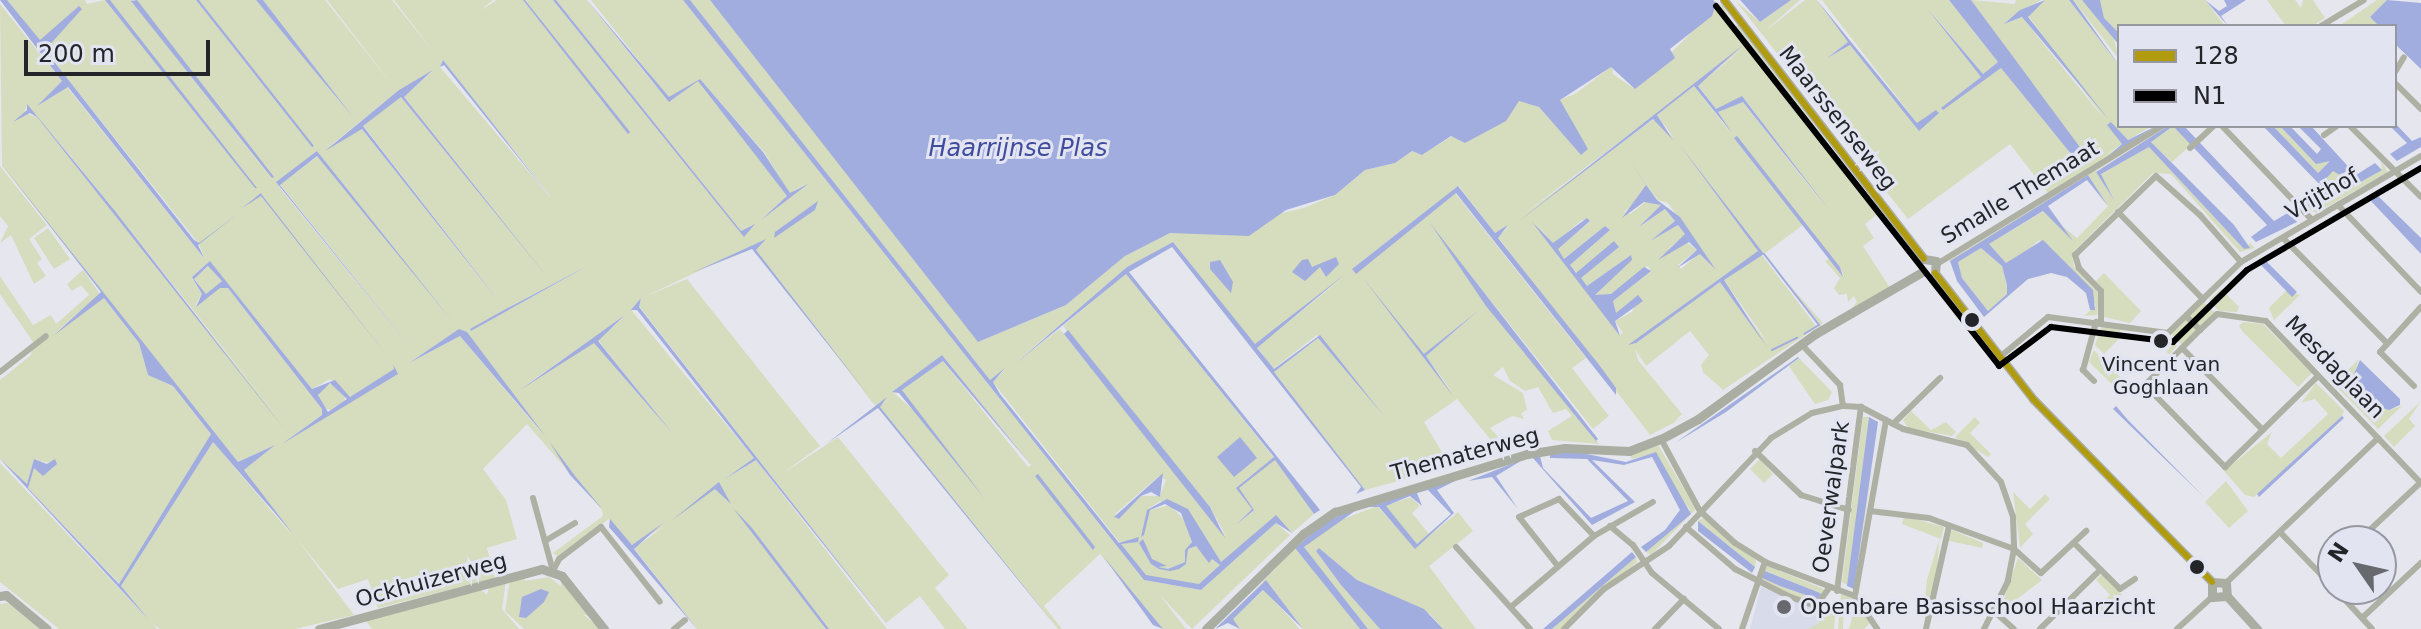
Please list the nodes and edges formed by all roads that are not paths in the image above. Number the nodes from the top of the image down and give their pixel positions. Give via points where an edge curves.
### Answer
1 (1724, 0) edge
2 (2364, 0) edge
3 (2324, 24) edge
4 (2404, 57) dead end
5 (2397, 69) edge
6 (2397, 85) edge
7 (2421, 109) edge
8 (2159, 128) edge
9 (2212, 128) edge
10 (2224, 128) edge
11 (2334, 128) edge
12 (2352, 128) edge
13 (2324, 135) dead end
14 (2190, 148) dead end
15 (2421, 156) edge
16 (2394, 172) junction
17 (2421, 197) edge
18 (2338, 205) junction
19 (2118, 212) junction
20 (2312, 220) junction
21 (2283, 238) junction
22 (1924, 259) junction
23 (2241, 262) junction
24 (1936, 268) junction
25 (1922, 272) junction
26 (2421, 292) edge
27 (2203, 299) junction
28 (2421, 307) edge
29 (2186, 316) junction
30 (2098, 322) junction
31 (2200, 330) junction
32 (46, 336) dead end
33 (2386, 342) junction
34 (1803, 346) junction
35 (2182, 348) junction
36 (2001, 356) junction
37 (0, 372) edge
38 (2318, 376) junction
39 (1940, 378) dead end
40 (2094, 381) dead end
41 (2414, 386) dead end
42 (1843, 406) junction
43 (1861, 407) junction
44 (1889, 422) junction
45 (2263, 430) junction
46 (2378, 438) junction
47 (1661, 439) junction
48 (1755, 451) junction
49 (2421, 483) edge
50 (533, 498) dead end
51 (1653, 502) dead end
52 (1849, 510) junction
53 (1700, 511) junction
54 (1870, 511) junction
55 (575, 523) dead end
56 (2375, 525) edge
57 (1610, 526) junction
58 (1949, 526) junction
59 (1686, 527) junction
60 (2086, 531) dead end
61 (2280, 532) junction
62 (1594, 536) junction
63 (545, 541) junction
64 (2074, 543) junction
65 (1456, 547) dead end
66 (2014, 549) junction
67 (1643, 560) junction
68 (1765, 562) junction
69 (2421, 563) edge
70 (1557, 565) junction
71 (2100, 570) junction
72 (553, 571) junction
73 (2317, 571) edge
74 (2135, 579) dead end
75 (1755, 581) junction
76 (2212, 582) junction
77 (2226, 583) junction
78 (1829, 588) junction
79 (1837, 591) junction
80 (2, 594) edge
81 (1855, 596) junction
82 (2227, 596) junction
83 (2212, 597) junction
84 (1684, 599) junction
85 (660, 602) dead end
86 (2350, 605) edge
87 (1512, 606) junction
88 (1995, 612) junction
89 (2362, 618) junction
90 (685, 620) dead end
91 (47, 629) edge
92 (319, 629) edge
93 (604, 629) edge
94 (674, 629) edge
95 (1206, 629) edge
96 (1530, 629) edge
97 (1564, 629) edge
98 (1655, 629) edge
99 (1719, 629) edge
100 (1742, 629) edge
101 (1877, 629) edge
102 (1926, 629) edge
103 (1984, 629) edge
104 (2014, 629) edge
105 (2040, 629) edge
106 (2177, 629) edge
107 (2257, 629) edge
108 (2372, 629) edge

1 - 22 street, Maarssenseweg
2 - 3 street
4 - 5 street
6 - 7 street
8 - 24 street, Smalle Themaat
9 - 14 street
10 - 20 street
11 - 13 street
12 - 16 street
15 - 16 street, Vrijthof
16 - 17 street
16 - 18 street, Vrijthof
18 - 20 street, Vrijthof
18 - 26 street
19 - 23 street via 2151,179 2162,176
19 - 27 street
19 - 30 street via 2074,257 2101,291
20 - 21 street, Vrijthof
21 - 23 street, Vrijthof
21 - 33 street
22 - 24 street
22 - 25 street
23 - 27 street
24 - 25 street
24 - 36 street
25 - 34 street, Thematerweg via 1837,320
27 - 29 street
28 - 33 street
29 - 30 street via 2168,333
29 - 31 street
30 - 36 street via 2059,317 2039,321
30 - 40 street via 2083,370
31 - 35 street
31 - 38 street, Mesdaglaan via 2217,314 2266,321
32 - 37 street
33 - 41 street via 2380,352
34 - 42 street via 1840,385
34 - 47 street, Thematerweg
35 - 45 street
35 - 45 street via 2145,385 2214,456 2225,467
36 - 76 street via 2033,399
38 - 45 street
38 - 46 street, Mesdaglaan
39 - 44 street
42 - 43 street
42 - 48 street via 1812,413
43 - 44 street
43 - 52 street, Oeverwalpark
44 - 54 street, Oeverwalpark
44 - 66 street via 1951,439 1986,461 2006,493
46 - 49 street, Mesdaglaan
46 - 61 street
47 - 53 street
47 - 95 street, Thematerweg via 1629,451 1565,448 1527,454 1355,503 1303,534
48 - 52 street via 1801,495
48 - 53 street
49 - 56 street
50 - 63 street
51 - 57 street
52 - 79 street, Oeverwalpark
53 - 59 street
53 - 68 street
54 - 58 street via 1929,518
54 - 81 street, Oeverwalpark
55 - 63 street
57 - 62 street
57 - 67 street
58 - 66 street
58 - 102 street
59 - 67 street
59 - 75 street via 1708,550
60 - 64 street
61 - 73 street
61 - 77 street
62 - 70 street
62 - 70 street via 1559,499 1519,517
63 - 72 street
64 - 66 street via 2045,572
64 - 71 street
65 - 87 street
66 - 88 street
67 - 84 street
67 - 97 street
68 - 75 street
68 - 78 street
69 - 89 street
70 - 87 street
71 - 74 street via 2120,589
71 - 105 street
72 - 85 street via 559,559 601,527
72 - 92 street, Ockhuizerweg via 528,572
72 - 93 street
75 - 78 street via 1816,606
75 - 100 street
76 - 77 street
76 - 83 street
77 - 82 street
78 - 79 street
79 - 81 street
80 - 91 street
81 - 101 street
82 - 83 street
82 - 107 street
83 - 106 street
84 - 98 street
84 - 99 street
86 - 89 street
87 - 96 street
88 - 103 street
88 - 104 street
89 - 108 street
90 - 94 street

